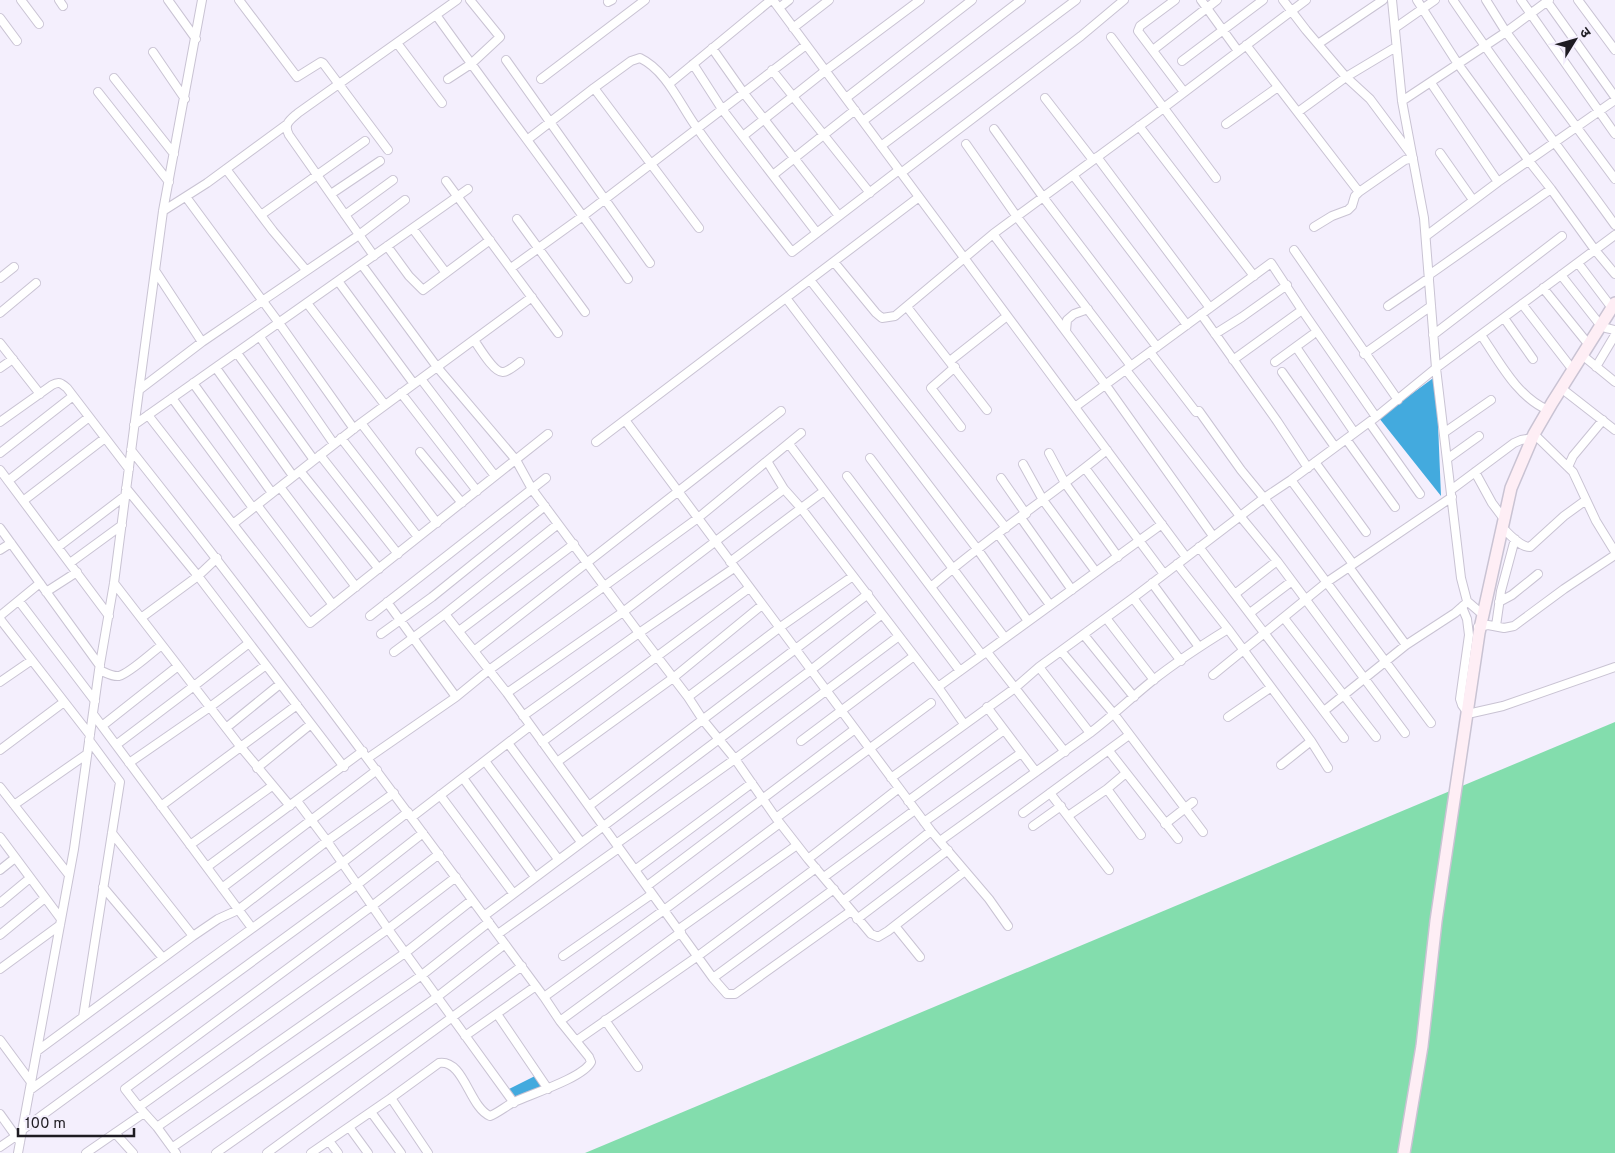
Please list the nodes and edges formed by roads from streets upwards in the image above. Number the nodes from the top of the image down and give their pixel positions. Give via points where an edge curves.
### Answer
1 (21, 0) edge
2 (168, 0) edge
3 (239, 0) edge
4 (457, 0) edge
5 (470, 0) edge
6 (645, 0) edge
7 (772, 0) edge
8 (789, 0) edge
9 (829, 0) edge
10 (920, 0) edge
11 (972, 0) edge
12 (1020, 0) edge
13 (1076, 0) edge
14 (1124, 0) edge
15 (1174, 0) edge
16 (1201, 0) edge
17 (1217, 0) edge
18 (1263, 0) edge
19 (1283, 0) edge
20 (1306, 0) edge
21 (1383, 0) edge
22 (1392, 0) edge
23 (1417, 0) edge
24 (1435, 0) edge
25 (1453, 0) edge
26 (1486, 0) edge
27 (1521, 0) edge
28 (1578, 0) edge
29 (202, 1) edge
30 (1548, 1) edge
31 (778, 8) junction
32 (1207, 8) junction
33 (1423, 8) junction
34 (1291, 10) junction
35 (1530, 13) junction
36 (436, 15) junction
37 (0, 18) edge
38 (39, 24) dead end
39 (793, 28) junction
40 (1395, 28) junction
41 (1223, 30) junction
42 (1506, 32) junction
43 (1111, 37) dead end
44 (196, 38) junction
45 (17, 41) dead end
46 (397, 43) junction
47 (1318, 44) junction
48 (806, 45) junction
49 (1246, 45) junction
50 (1396, 47) junction
51 (1484, 47) junction
52 (712, 48) junction
53 (1153, 50) junction
54 (1615, 50) edge
55 (1238, 51) junction
56 (153, 52) dead end
57 (506, 60) dead end
58 (1182, 61) dead end
59 (471, 64) junction
60 (693, 64) junction
61 (1458, 64) junction
62 (772, 70) junction
63 (825, 71) junction
64 (1346, 77) junction
65 (114, 78) dead end
66 (448, 79) dead end
67 (541, 79) dead end
68 (1431, 83) junction
69 (339, 84) junction
70 (669, 84) junction
71 (1278, 87) junction
72 (594, 88) junction
73 (98, 92) dead end
74 (743, 92) junction
75 (1184, 92) junction
76 (793, 96) junction
77 (846, 98) junction
78 (1045, 98) dead end
79 (1615, 98) edge
80 (185, 99) junction
81 (1402, 101) junction
82 (442, 103) dead end
83 (1164, 108) junction
84 (722, 109) junction
85 (855, 110) junction
86 (1298, 112) junction
87 (1598, 112) junction
88 (764, 119) junction
89 (863, 121) junction
90 (550, 122) junction
91 (1226, 124) dead end
92 (286, 125) junction
93 (1139, 126) junction
94 (1577, 127) junction
95 (697, 128) junction
96 (994, 129) dead end
97 (1615, 134) edge
98 (823, 135) junction
99 (743, 136) junction
100 (527, 140) junction
101 (365, 141) dead end
102 (1556, 142) junction
103 (966, 144) dead end
104 (881, 146) junction
105 (388, 150) dead end
106 (1440, 153) dead end
107 (174, 154) junction
108 (1413, 157) junction
109 (794, 158) junction
110 (1095, 159) junction
111 (380, 160) dead end
112 (1529, 161) junction
113 (651, 163) junction
114 (226, 169) junction
115 (900, 171) junction
116 (318, 175) junction
117 (772, 175) junction
118 (1073, 175) junction
119 (1216, 178) dead end
120 (1615, 179) edge
121 (392, 180) dead end
122 (446, 181) dead end
123 (169, 182) junction
124 (1498, 182) junction
125 (1551, 189) junction
126 (468, 190) dead end
127 (870, 192) junction
128 (1359, 192) junction
129 (331, 194) junction
130 (458, 196) junction
131 (186, 197) junction
132 (920, 197) junction
133 (1043, 197) junction
134 (605, 198) junction
135 (405, 200) dead end
136 (1474, 200) junction
137 (163, 211) junction
138 (261, 215) junction
139 (346, 215) junction
140 (583, 216) junction
141 (839, 216) junction
142 (1017, 217) junction
143 (517, 219) dead end
144 (1615, 226) edge
145 (1314, 227) dead end
146 (699, 228) dead end
147 (413, 229) junction
148 (817, 233) junction
149 (359, 234) junction
150 (993, 234) junction
151 (1426, 236) junction
152 (1562, 236) dead end
153 (1615, 236) edge
154 (490, 240) junction
155 (387, 246) junction
156 (539, 248) junction
157 (1294, 250) dead end
158 (1595, 250) junction
159 (374, 256) junction
160 (965, 257) junction
161 (834, 262) junction
162 (650, 263) dead end
163 (1578, 263) junction
164 (362, 265) junction
165 (14, 267) dead end
166 (511, 268) junction
167 (306, 270) junction
168 (156, 272) junction
169 (446, 273) junction
170 (1615, 274) edge
171 (1561, 275) junction
172 (1254, 276) junction
173 (1429, 277) junction
174 (0, 278) edge
175 (628, 279) dead end
176 (810, 280) junction
177 (338, 281) junction
178 (36, 283) dead end
179 (1287, 285) junction
180 (1543, 288) junction
181 (532, 297) junction
182 (786, 298) junction
183 (262, 301) junction
184 (307, 303) junction
185 (1522, 304) junction
186 (1388, 306) dead end
187 (1431, 306) junction
188 (1613, 306) edge
189 (907, 307) junction
190 (1210, 308) junction
191 (1088, 309) junction
192 (1302, 310) junction
193 (585, 312) dead end
194 (0, 313) edge
195 (1201, 314) junction
196 (1007, 316) junction
197 (1504, 318) junction
198 (279, 323) junction
199 (1187, 325) junction
200 (1601, 326) junction
201 (1615, 330) edge
202 (1066, 331) junction
203 (558, 333) dead end
204 (1215, 334) junction
205 (1312, 335) dead end
206 (1433, 335) junction
207 (1481, 335) junction
208 (1615, 335) edge
209 (260, 336) junction
210 (474, 340) junction
211 (202, 342) junction
212 (0, 343) edge
213 (1157, 347) junction
214 (1296, 347) junction
215 (1586, 350) junction
216 (237, 352) junction
217 (1150, 352) junction
218 (1364, 354) junction
219 (13, 359) junction
220 (1533, 359) dead end
221 (1233, 360) junction
222 (520, 362) dead end
223 (1275, 362) dead end
224 (953, 364) junction
225 (437, 367) junction
226 (1596, 367) junction
227 (0, 368) edge
228 (216, 368) junction
229 (1128, 368) junction
230 (1436, 368) junction
231 (1573, 370) junction
232 (1282, 372) dead end
233 (1613, 378) edge
234 (418, 381) junction
235 (194, 383) junction
236 (1105, 384) junction
237 (1561, 388) junction
238 (139, 390) junction
239 (401, 393) junction
240 (40, 394) junction
241 (73, 396) junction
242 (172, 398) junction
243 (1398, 400) junction
244 (1491, 400) dead end
245 (385, 405) junction
246 (1075, 407) junction
247 (987, 410) dead end
248 (1548, 410) junction
249 (781, 411) dead end
250 (148, 415) junction
251 (90, 417) junction
252 (1376, 417) junction
253 (625, 420) junction
254 (1603, 420) junction
255 (0, 422) edge
256 (1369, 422) junction
257 (361, 423) junction
258 (134, 425) junction
259 (961, 426) dead end
260 (354, 429) junction
261 (1615, 430) edge
262 (1354, 432) junction
263 (1445, 432) junction
264 (801, 433) dead end
265 (548, 434) dead end
266 (1479, 436) dead end
267 (1533, 436) junction
268 (105, 438) junction
269 (342, 438) junction
270 (1346, 439) junction
271 (596, 442) dead end
272 (334, 444) junction
273 (789, 444) junction
274 (1334, 447) junction
275 (131, 450) junction
276 (1107, 450) junction
277 (420, 452) dead end
278 (0, 453) edge
279 (1049, 453) dead end
280 (317, 458) junction
281 (870, 458) dead end
282 (1447, 459) junction
283 (516, 460) junction
284 (767, 461) junction
285 (1315, 462) junction
286 (1023, 464) dead end
287 (1568, 467) junction
288 (1085, 468) junction
289 (1308, 468) junction
290 (129, 469) junction
291 (0, 470) edge
292 (1475, 472) junction
293 (297, 474) junction
294 (495, 476) junction
295 (847, 476) dead end
296 (546, 478) dead end
297 (1001, 478) dead end
298 (1291, 480) junction
299 (8, 481) junction
300 (1065, 483) junction
301 (280, 487) junction
302 (532, 489) junction
303 (784, 489) junction
304 (477, 491) junction
305 (824, 491) junction
306 (126, 492) junction
307 (678, 492) junction
308 (272, 493) junction
309 (1451, 493) junction
310 (1420, 494) dead end
311 (1264, 498) junction
312 (23, 500) junction
313 (1043, 500) junction
314 (1586, 500) junction
315 (462, 503) junction
316 (255, 506) junction
317 (545, 506) junction
318 (1395, 507) dead end
319 (801, 508) junction
320 (1023, 516) junction
321 (1240, 516) junction
322 (698, 518) junction
323 (437, 523) junction
324 (1503, 523) junction
325 (233, 524) junction
326 (558, 524) junction
327 (1162, 524) junction
328 (122, 526) junction
329 (0, 528) edge
330 (1006, 528) junction
331 (1366, 532) dead end
332 (998, 534) junction
333 (1214, 536) junction
334 (418, 537) junction
335 (1515, 539) junction
336 (1140, 541) junction
337 (715, 542) junction
338 (11, 543) junction
339 (574, 544) junction
340 (58, 547) junction
341 (1199, 547) junction
342 (0, 550) edge
343 (978, 550) junction
344 (398, 554) junction
345 (1615, 554) edge
346 (1118, 556) junction
347 (1186, 556) junction
348 (217, 558) junction
349 (1277, 561) junction
350 (587, 562) junction
351 (70, 563) junction
352 (1177, 564) junction
353 (732, 565) junction
354 (1351, 566) junction
355 (953, 568) junction
356 (378, 569) junction
357 (77, 572) junction
358 (1096, 572) junction
359 (1164, 574) junction
360 (1538, 574) dead end
361 (198, 576) junction
362 (853, 576) junction
363 (1292, 581) junction
364 (1327, 582) junction
365 (40, 583) junction
366 (1152, 583) junction
367 (114, 584) junction
368 (356, 587) junction
369 (605, 587) junction
370 (931, 587) junction
371 (749, 588) junction
372 (1072, 590) junction
373 (46, 592) junction
374 (868, 594) junction
375 (1235, 594) junction
376 (1133, 598) junction
377 (1306, 599) junction
378 (19, 601) junction
379 (386, 602) junction
380 (1499, 602) junction
381 (1465, 604) junction
382 (333, 605) junction
383 (1050, 605) junction
384 (762, 606) junction
385 (623, 612) junction
386 (1250, 613) junction
387 (446, 614) junction
388 (882, 614) junction
389 (1482, 614) junction
390 (109, 616) junction
391 (370, 616) dead end
392 (0, 618) edge
393 (141, 618) junction
394 (1106, 618) junction
395 (1284, 618) junction
396 (400, 621) junction
397 (1028, 621) junction
398 (1496, 626) junction
399 (779, 628) junction
400 (1474, 628) junction
401 (1228, 629) junction
402 (459, 631) junction
403 (639, 633) junction
404 (1265, 633) junction
405 (381, 634) dead end
406 (1084, 634) junction
407 (899, 636) junction
408 (413, 638) junction
409 (1005, 638) junction
410 (249, 642) junction
411 (162, 645) junction
412 (1406, 645) junction
413 (1199, 647) junction
414 (795, 649) junction
415 (474, 651) junction
416 (1062, 651) junction
417 (1244, 651) junction
418 (394, 652) dead end
419 (984, 653) junction
420 (914, 656) junction
421 (657, 657) junction
422 (32, 660) junction
423 (1180, 661) junction
424 (1386, 662) junction
425 (266, 665) junction
426 (178, 666) junction
427 (1039, 667) junction
428 (1615, 667) edge
429 (100, 668) junction
430 (489, 670) junction
431 (811, 670) junction
432 (960, 671) junction
433 (1213, 675) dead end
434 (673, 678) junction
435 (1365, 678) junction
436 (1154, 680) junction
437 (0, 682) edge
438 (280, 684) junction
439 (194, 686) junction
440 (938, 686) junction
441 (1015, 688) junction
442 (1270, 688) junction
443 (826, 690) junction
444 (506, 693) junction
445 (1344, 694) junction
446 (456, 697) junction
447 (688, 697) junction
448 (1134, 697) junction
449 (95, 701) junction
450 (64, 702) junction
451 (930, 703) dead end
452 (297, 705) junction
453 (210, 707) junction
454 (987, 707) junction
455 (841, 711) junction
456 (1324, 711) junction
457 (1467, 712) junction
458 (93, 714) junction
459 (1114, 714) junction
460 (523, 716) junction
461 (1228, 717) dead end
462 (703, 720) junction
463 (1431, 723) dead end
464 (311, 724) junction
465 (964, 724) junction
466 (102, 726) junction
467 (530, 726) junction
468 (226, 728) junction
469 (855, 729) junction
470 (1004, 730) junction
471 (1090, 732) junction
472 (1405, 733) dead end
473 (1129, 735) junction
474 (89, 737) junction
475 (1376, 737) dead end
476 (1344, 738) dead end
477 (720, 739) junction
478 (801, 741) dead end
479 (1311, 741) junction
480 (542, 742) junction
481 (508, 743) junction
482 (116, 745) junction
483 (240, 746) junction
484 (868, 748) junction
485 (0, 750) edge
486 (1109, 750) junction
487 (363, 751) junction
488 (1021, 752) junction
489 (1065, 752) junction
490 (86, 754) junction
491 (368, 758) junction
492 (734, 759) junction
493 (485, 760) junction
494 (556, 762) junction
495 (130, 764) junction
496 (1281, 765) dead end
497 (344, 767) junction
498 (257, 768) junction
499 (1328, 768) dead end
500 (377, 770) junction
501 (1036, 772) junction
502 (1126, 773) junction
503 (463, 778) junction
504 (891, 778) junction
505 (752, 783) junction
506 (272, 786) junction
507 (0, 787) edge
508 (899, 788) junction
509 (1107, 789) junction
510 (1050, 792) junction
511 (394, 793) junction
512 (440, 795) junction
513 (763, 800) junction
514 (297, 801) junction
515 (908, 801) junction
516 (1193, 802) dead end
517 (14, 805) junction
518 (161, 806) junction
519 (290, 806) junction
520 (588, 806) junction
521 (1061, 806) junction
522 (1185, 808) junction
523 (915, 810) junction
524 (1023, 813) dead end
525 (410, 815) junction
526 (1068, 816) junction
527 (311, 820) junction
528 (778, 821) junction
529 (924, 822) junction
530 (1165, 824) junction
531 (603, 826) junction
532 (1033, 826) dead end
533 (931, 831) junction
534 (1203, 832) dead end
535 (112, 833) junction
536 (423, 833) junction
537 (1141, 835) dead end
538 (0, 837) edge
539 (940, 840) junction
540 (1178, 840) dead end
541 (327, 841) junction
542 (581, 842) junction
543 (190, 845) junction
544 (797, 845) junction
545 (618, 846) junction
546 (948, 850) junction
547 (439, 854) junction
548 (15, 858) junction
549 (558, 859) junction
550 (808, 860) junction
551 (342, 863) junction
552 (207, 867) junction
553 (816, 868) junction
554 (0, 870) edge
555 (635, 870) junction
556 (1109, 870) dead end
557 (964, 871) junction
558 (69, 875) junction
559 (456, 877) junction
560 (535, 877) junction
561 (824, 877) junction
562 (30, 878) junction
563 (358, 884) junction
564 (647, 886) junction
565 (103, 887) junction
566 (222, 888) junction
567 (834, 889) junction
568 (514, 894) junction
569 (652, 894) junction
570 (46, 898) junction
571 (472, 900) junction
572 (843, 901) junction
573 (0, 903) edge
574 (372, 906) junction
575 (238, 910) junction
576 (664, 910) junction
577 (851, 911) junction
578 (487, 919) junction
579 (857, 919) junction
580 (61, 922) junction
581 (895, 926) junction
582 (1008, 926) dead end
583 (252, 928) junction
584 (388, 929) junction
585 (680, 931) junction
586 (498, 934) junction
587 (0, 935) edge
588 (193, 936) junction
589 (505, 944) junction
590 (405, 953) junction
591 (563, 956) dead end
592 (698, 956) junction
593 (920, 957) dead end
594 (164, 958) junction
595 (522, 966) junction
596 (0, 969) edge
597 (422, 975) junction
598 (714, 978) junction
599 (536, 986) junction
600 (437, 997) junction
601 (544, 997) junction
602 (497, 1014) junction
603 (84, 1017) junction
604 (452, 1017) junction
605 (605, 1020) junction
606 (560, 1022) junction
607 (465, 1036) junction
608 (0, 1040) edge
609 (576, 1041) junction
610 (37, 1051) junction
611 (638, 1067) dead end
612 (31, 1086) junction
613 (548, 1089) junction
614 (391, 1098) junction
615 (514, 1102) junction
616 (142, 1110) junction
617 (371, 1112) junction
618 (0, 1114) edge
619 (158, 1127) junction
620 (349, 1128) junction
621 (115, 1132) junction
622 (19, 1136) junction
623 (329, 1141) junction
624 (0, 1147) edge
625 (98, 1150) edge
626 (175, 1150) edge
627 (18, 1153) edge
628 (86, 1153) edge
629 (133, 1153) edge
630 (216, 1153) edge
631 (267, 1153) edge
632 (311, 1153) edge
633 (338, 1153) edge
634 (368, 1153) edge
635 (400, 1153) edge
636 (428, 1153) edge
637 (1404, 1153) edge

1 - 38 street
2 - 44 street
3 - 69 street via 297,77 320,62
4 - 36 street
5 - 59 street via 500,37
6 - 67 street
7 - 31 street
7 - 52 street
8 - 31 street
9 - 39 street
10 - 63 street
11 - 77 street
12 - 89 street
13 - 104 street
14 - 115 street via 1081,36
15 - 53 street via 1138,29
16 - 32 street
17 - 32 street
18 - 41 street
19 - 34 street
20 - 34 street
21 - 47 street
22 - 40 street
23 - 33 street
24 - 33 street
25 - 51 street
26 - 42 street
27 - 35 street
28 - 54 street
29 - 44 street
30 - 35 street
30 - 79 street
31 - 39 street
32 - 41 street
32 - 53 street
33 - 40 street
33 - 61 street
34 - 47 street
34 - 49 street
35 - 42 street
35 - 87 street
36 - 46 street
36 - 59 street
37 - 45 street
39 - 48 street
40 - 50 street
41 - 55 street
41 - 58 street
42 - 51 street
42 - 94 street
43 - 83 street
44 - 80 street
46 - 69 street
46 - 82 street
47 - 64 street
48 - 62 street
48 - 63 street
49 - 55 street
49 - 71 street
50 - 64 street
50 - 81 street
51 - 61 street
51 - 102 street
52 - 60 street
52 - 74 street
53 - 75 street
55 - 75 street
56 - 80 street
57 - 90 street
59 - 66 street
59 - 100 street
60 - 70 street
60 - 84 street
61 - 68 street
61 - 112 street
62 - 74 street
62 - 76 street
63 - 76 street
63 - 77 street
64 - 86 street
64 - 108 street via 1370,99
65 - 107 street
68 - 81 street
68 - 124 street
69 - 92 street via 298,112
69 - 105 street
70 - 72 street via 640,58
70 - 95 street
71 - 86 street
71 - 91 street
72 - 90 street
72 - 113 street
73 - 123 street
74 - 84 street
74 - 88 street
75 - 83 street
76 - 88 street
76 - 98 street
77 - 85 street
78 - 110 street
79 - 87 street
80 - 107 street
81 - 108 street
83 - 93 street
83 - 119 street
84 - 95 street
84 - 99 street
85 - 89 street
85 - 98 street
86 - 128 street
87 - 94 street
87 - 97 street
88 - 99 street
88 - 109 street
89 - 104 street
90 - 100 street
90 - 134 street
92 - 114 street
92 - 116 street via 289,135
93 - 110 street
93 - 172 street
94 - 102 street
94 - 120 street
95 - 113 street
95 - 148 street via 792,252
96 - 133 street
98 - 109 street
98 - 127 street
99 - 117 street
100 - 140 street
101 - 116 street
102 - 112 street
102 - 144 street
103 - 142 street
104 - 115 street
106 - 136 street
107 - 123 street
108 - 128 street
108 - 151 street
109 - 117 street
109 - 141 street
110 - 118 street
110 - 190 street
111 - 129 street
112 - 124 street
112 - 125 street
113 - 134 street
113 - 146 street
114 - 131 street
114 - 138 street
115 - 127 street
115 - 132 street
116 - 129 street
116 - 138 street
117 - 148 street
118 - 133 street
118 - 199 street
121 - 139 street
122 - 130 street
123 - 137 street
124 - 136 street
125 - 158 street
125 - 173 street
126 - 130 street
127 - 141 street
128 - 145 street via 1348,210
129 - 139 street
130 - 147 street
130 - 154 street
131 - 137 street
131 - 183 street
132 - 160 street
132 - 161 street
133 - 142 street
133 - 213 street
134 - 140 street
134 - 162 street
135 - 149 street
136 - 151 street
137 - 168 street
138 - 167 street
139 - 149 street
140 - 156 street
140 - 175 street
141 - 148 street
142 - 150 street
142 - 191 street
143 - 156 street
147 - 155 street
147 - 169 street
149 - 159 street
149 - 167 street
150 - 160 street
150 - 202 street
151 - 173 street
152 - 206 street
153 - 158 street
154 - 166 street
154 - 169 street
155 - 159 street
155 - 169 street via 423,290
156 - 166 street
156 - 193 street
157 - 218 street
158 - 163 street
158 - 170 street
159 - 164 street
160 - 189 street
160 - 196 street
161 - 176 street
161 - 189 street via 882,318 895,316
163 - 171 street
163 - 188 street
164 - 177 street
164 - 225 street
165 - 174 street
166 - 181 street
167 - 183 street
168 - 211 street
168 - 238 street
171 - 180 street
171 - 200 street
172 - 179 street via 1271,263
172 - 190 street
173 - 186 street
173 - 187 street
176 - 182 street
176 - 330 street
177 - 184 street
177 - 234 street
178 - 194 street
179 - 192 street
179 - 204 street
180 - 185 street
180 - 215 street
181 - 203 street
181 - 210 street
182 - 253 street
182 - 343 street
183 - 198 street
183 - 211 street
184 - 198 street
184 - 245 street
185 - 197 street
185 - 231 street
187 - 206 street
187 - 218 street
188 - 200 street
189 - 224 street
190 - 195 street
191 - 202 street via 1068,320
191 - 229 street
192 - 221 street
192 - 252 street
195 - 199 street
195 - 204 street
196 - 224 street
196 - 246 street
197 - 207 street
197 - 220 street
198 - 209 street
198 - 260 street
199 - 213 street
200 - 201 street
200 - 215 street
202 - 236 street
204 - 221 street
205 - 214 street
206 - 230 street
207 - 230 street
207 - 248 street via 1520,390 1538,406
208 - 226 street
209 - 216 street
209 - 272 street
210 - 222 street via 500,372
210 - 225 street
211 - 238 street
212 - 219 street
213 - 217 street
214 - 223 street
214 - 262 street
215 - 226 street
215 - 231 street
216 - 228 street
216 - 280 street
217 - 229 street
217 - 311 street
218 - 243 street
219 - 227 street
219 - 240 street
221 - 289 street
224 - 247 street
224 - 259 street via 931,388
225 - 234 street
225 - 283 street
226 - 233 street
228 - 235 street
228 - 293 street
229 - 236 street
229 - 321 street
230 - 243 street
230 - 263 street
231 - 237 street
232 - 274 street
234 - 239 street
234 - 294 street
235 - 242 street
235 - 308 street
236 - 246 street
236 - 333 street
237 - 248 street
237 - 254 street
238 - 258 street
239 - 245 street
239 - 304 street
240 - 241 street via 57,382
240 - 255 street
241 - 251 street
241 - 278 street
242 - 250 street
242 - 316 street
243 - 252 street
244 - 263 street
245 - 257 street
246 - 276 street
248 - 267 street
249 - 307 street
250 - 258 street
250 - 325 street
251 - 268 street
251 - 299 street
252 - 256 street
253 - 271 street
253 - 307 street
254 - 261 street
254 - 287 street via 1573,456
256 - 262 street
256 - 310 street
257 - 260 street
257 - 323 street
258 - 275 street
260 - 269 street
262 - 270 street
263 - 282 street
264 - 273 street
265 - 283 street
266 - 282 street
267 - 287 street
267 - 292 street via 1514,443
267 - 324 street via 1511,488
268 - 290 street
268 - 312 street
269 - 272 street
269 - 334 street
270 - 274 street
270 - 318 street
272 - 280 street
273 - 284 street
273 - 305 street
274 - 285 street
275 - 290 street
275 - 348 street
276 - 288 street
276 - 327 street
277 - 315 street
279 - 300 street
280 - 293 street
280 - 344 street
281 - 355 street
282 - 309 street
283 - 294 street
283 - 302 street
284 - 303 street
284 - 322 street
285 - 289 street
285 - 331 street
286 - 313 street
287 - 314 street
288 - 300 street
288 - 336 street
289 - 298 street
290 - 306 street
291 - 299 street
292 - 309 street
292 - 324 street
293 - 301 street
293 - 356 street
294 - 304 street
295 - 370 street
296 - 302 street
297 - 320 street
298 - 311 street
298 - 354 street
299 - 312 street
300 - 313 street
300 - 346 street
301 - 308 street
301 - 368 street
302 - 317 street
302 - 379 street
303 - 319 street
303 - 337 street
304 - 315 street
305 - 319 street
305 - 432 street
306 - 328 street
306 - 340 street
306 - 361 street
307 - 322 street
307 - 350 street
308 - 316 street
309 - 354 street
309 - 381 street
311 - 321 street
311 - 364 street
312 - 340 street
313 - 320 street
313 - 358 street
314 - 335 street via 1530,547
314 - 345 street
315 - 323 street
316 - 325 street
316 - 382 street
317 - 326 street
317 - 396 street
319 - 353 street
319 - 362 street
320 - 330 street
320 - 372 street
321 - 333 street
321 - 349 street
322 - 337 street
322 - 369 street
323 - 334 street
324 - 335 street
324 - 389 street
325 - 382 street via 310,623
326 - 339 street
326 - 387 street
327 - 336 street
327 - 347 street
328 - 351 street
328 - 367 street
329 - 338 street
330 - 332 street
332 - 343 street
332 - 383 street
333 - 341 street
334 - 344 street
335 - 380 street
336 - 346 street
336 - 359 street
337 - 353 street
337 - 385 street
338 - 342 street
338 - 365 street
339 - 350 street
339 - 402 street
340 - 351 street
341 - 347 street
341 - 375 street
343 - 355 street
343 - 397 street
344 - 356 street
345 - 398 street via 1514,626
346 - 358 street
347 - 352 street
348 - 361 street
348 - 487 street
349 - 363 street
349 - 375 street
350 - 369 street
350 - 415 street
351 - 357 street
352 - 359 street
352 - 401 street
353 - 371 street
353 - 403 street
354 - 364 street
354 - 412 street
355 - 370 street
355 - 409 street
356 - 368 street
357 - 373 street
357 - 390 street
358 - 372 street
359 - 366 street
360 - 380 street
361 - 393 street
361 - 410 street
362 - 374 street
362 - 399 street
363 - 377 street
363 - 386 street
364 - 377 street
364 - 424 street
365 - 373 street
365 - 378 street
366 - 376 street
366 - 413 street
367 - 390 street
367 - 393 street
368 - 382 street
369 - 385 street
369 - 430 street
370 - 419 street
371 - 384 street
371 - 421 street
372 - 383 street
373 - 429 street
374 - 388 street
374 - 414 street
375 - 386 street
376 - 394 street
376 - 423 street
377 - 395 street
377 - 435 street
378 - 392 street
378 - 449 street
379 - 391 street
379 - 396 street
380 - 398 street
381 - 389 street
381 - 400 street via 1465,613
381 - 412 street
383 - 397 street
384 - 399 street
384 - 434 street
385 - 403 street
385 - 444 street
386 - 404 street
387 - 402 street
387 - 408 street
388 - 407 street
388 - 431 street
389 - 400 street
390 - 429 street
392 - 422 street
393 - 411 street
394 - 406 street
394 - 436 street
395 - 404 street
395 - 445 street
396 - 405 street
396 - 408 street
397 - 409 street
398 - 400 street
399 - 414 street
399 - 447 street
400 - 457 street
401 - 413 street
401 - 417 street
402 - 415 street
403 - 421 street
403 - 460 street
404 - 417 street
404 - 456 street
406 - 416 street
406 - 448 street
407 - 420 street
407 - 443 street
408 - 418 street
408 - 446 street
409 - 419 street
410 - 425 street
410 - 439 street
411 - 426 street
411 - 429 street via 118,676
412 - 424 street
413 - 423 street
414 - 431 street
414 - 462 street
415 - 430 street
416 - 427 street
416 - 459 street
417 - 433 street
417 - 442 street
419 - 432 street
419 - 441 street
420 - 440 street
420 - 455 street
421 - 434 street
421 - 480 street
422 - 437 street
422 - 450 street
423 - 436 street
424 - 435 street
424 - 463 street
425 - 438 street
425 - 453 street
426 - 439 street
426 - 466 street
427 - 441 street
427 - 471 street
428 - 457 street via 1503,706
429 - 449 street
430 - 444 street
430 - 446 street
431 - 443 street
431 - 477 street
432 - 440 street
434 - 447 street
434 - 494 street
435 - 445 street
435 - 472 street
436 - 448 street
438 - 452 street
438 - 468 street
439 - 453 street
439 - 482 street
440 - 465 street
441 - 454 street
441 - 489 street
442 - 461 street
442 - 479 street
443 - 455 street
443 - 492 street
444 - 460 street
445 - 456 street
445 - 475 street
446 - 491 street
447 - 462 street
448 - 459 street
449 - 458 street
450 - 474 street
450 - 485 street
451 - 484 street
452 - 464 street
452 - 483 street
453 - 468 street
453 - 495 street
454 - 465 street
454 - 470 street
455 - 469 street
455 - 478 street
456 - 476 street
457 - 637 street via 1436,921 1422,1046
458 - 466 street
458 - 474 street
459 - 471 street
459 - 473 street
460 - 467 street
462 - 477 street
462 - 520 street
464 - 497 street
464 - 498 street
465 - 504 street
466 - 482 street
467 - 480 street
467 - 481 street
468 - 483 street
469 - 484 street
469 - 513 street
470 - 488 street
470 - 515 street
471 - 489 street
473 - 486 street
473 - 522 street
474 - 490 street
474 - 535 street via 120,782
477 - 492 street
477 - 531 street
479 - 496 street
479 - 499 street
480 - 494 street
481 - 493 street
481 - 542 street
482 - 495 street
483 - 498 street
483 - 518 street
484 - 504 street
484 - 528 street
486 - 502 street
486 - 510 street
487 - 491 street
487 - 497 street
488 - 501 street
488 - 529 street
489 - 501 street
490 - 517 street
490 - 558 street
491 - 500 street
492 - 505 street
492 - 545 street
493 - 503 street
493 - 549 street
494 - 520 street
495 - 518 street
497 - 514 street
498 - 506 street
500 - 511 street
500 - 527 street
501 - 539 street
502 - 509 street
502 - 530 street
503 - 512 street
503 - 560 street
504 - 508 street
505 - 513 street
505 - 555 street
506 - 519 street
506 - 543 street
507 - 517 street
508 - 515 street
508 - 550 street
509 - 526 street
509 - 537 street
510 - 521 street
510 - 524 street
511 - 525 street
511 - 541 street
512 - 525 street
512 - 568 street
513 - 528 street
513 - 564 street
514 - 519 street
514 - 527 street
515 - 523 street
516 - 522 street
517 - 558 street
518 - 543 street
519 - 552 street
520 - 531 street
521 - 526 street
521 - 532 street
522 - 530 street
522 - 534 street
523 - 529 street
523 - 561 street
525 - 536 street
525 - 551 street
526 - 556 street
527 - 541 street
527 - 566 street
528 - 544 street
528 - 576 street
529 - 533 street
530 - 540 street
531 - 542 street
531 - 545 street
533 - 539 street
533 - 572 street
535 - 565 street
535 - 588 street
536 - 547 street
536 - 563 street
538 - 548 street
539 - 546 street
541 - 551 street
541 - 575 street
542 - 549 street
543 - 552 street
544 - 550 street
544 - 585 street
545 - 555 street
545 - 586 street
546 - 557 street
546 - 579 street
547 - 559 street
547 - 574 street
548 - 554 street
548 - 562 street
549 - 560 street
550 - 553 street
551 - 563 street
551 - 583 street
552 - 566 street
553 - 561 street
553 - 592 street
555 - 564 street
557 - 581 street
557 - 582 street
558 - 580 street
559 - 571 street
559 - 584 street
560 - 568 street
561 - 567 street
562 - 570 street
562 - 573 street
563 - 574 street
563 - 622 street
564 - 569 street
565 - 594 street
565 - 603 street
566 - 575 street
567 - 572 street
567 - 598 street
568 - 578 street
569 - 576 street
569 - 591 street
570 - 580 street
570 - 587 street
571 - 578 street
571 - 590 street
572 - 577 street
574 - 584 street
574 - 616 street via 125,1089
575 - 583 street
575 - 588 street
576 - 585 street
576 - 601 street
577 - 579 street
577 - 598 street via 735,994 727,994
578 - 586 street
578 - 597 street
579 - 581 street via 878,937
580 - 596 street
580 - 610 street
581 - 593 street
583 - 612 street
584 - 590 street
584 - 616 street
585 - 592 street
585 - 606 street
586 - 589 street
588 - 594 street
589 - 595 street
589 - 600 street
590 - 597 street
590 - 619 street
592 - 598 street
592 - 605 street
594 - 603 street
595 - 599 street
595 - 604 street
597 - 600 street
597 - 626 street
599 - 601 street
599 - 602 street
600 - 604 street
600 - 630 street
601 - 606 street
602 - 607 street
602 - 613 street
603 - 610 street
604 - 607 street
604 - 631 street
605 - 609 street
605 - 611 street
606 - 609 street
607 - 615 street
608 - 612 street
609 - 613 street via 589,1057 590,1064
610 - 612 street
612 - 622 street
613 - 615 street
614 - 615 street via 438,1063 445,1062 460,1075 487,1115 492,1116
614 - 617 street
614 - 636 street
616 - 619 street
616 - 621 street
617 - 620 street
617 - 635 street
618 - 622 street
619 - 626 street
620 - 623 street
620 - 634 street
621 - 625 street
621 - 629 street
622 - 624 street
622 - 627 street
623 - 632 street
623 - 633 street
625 - 628 street

